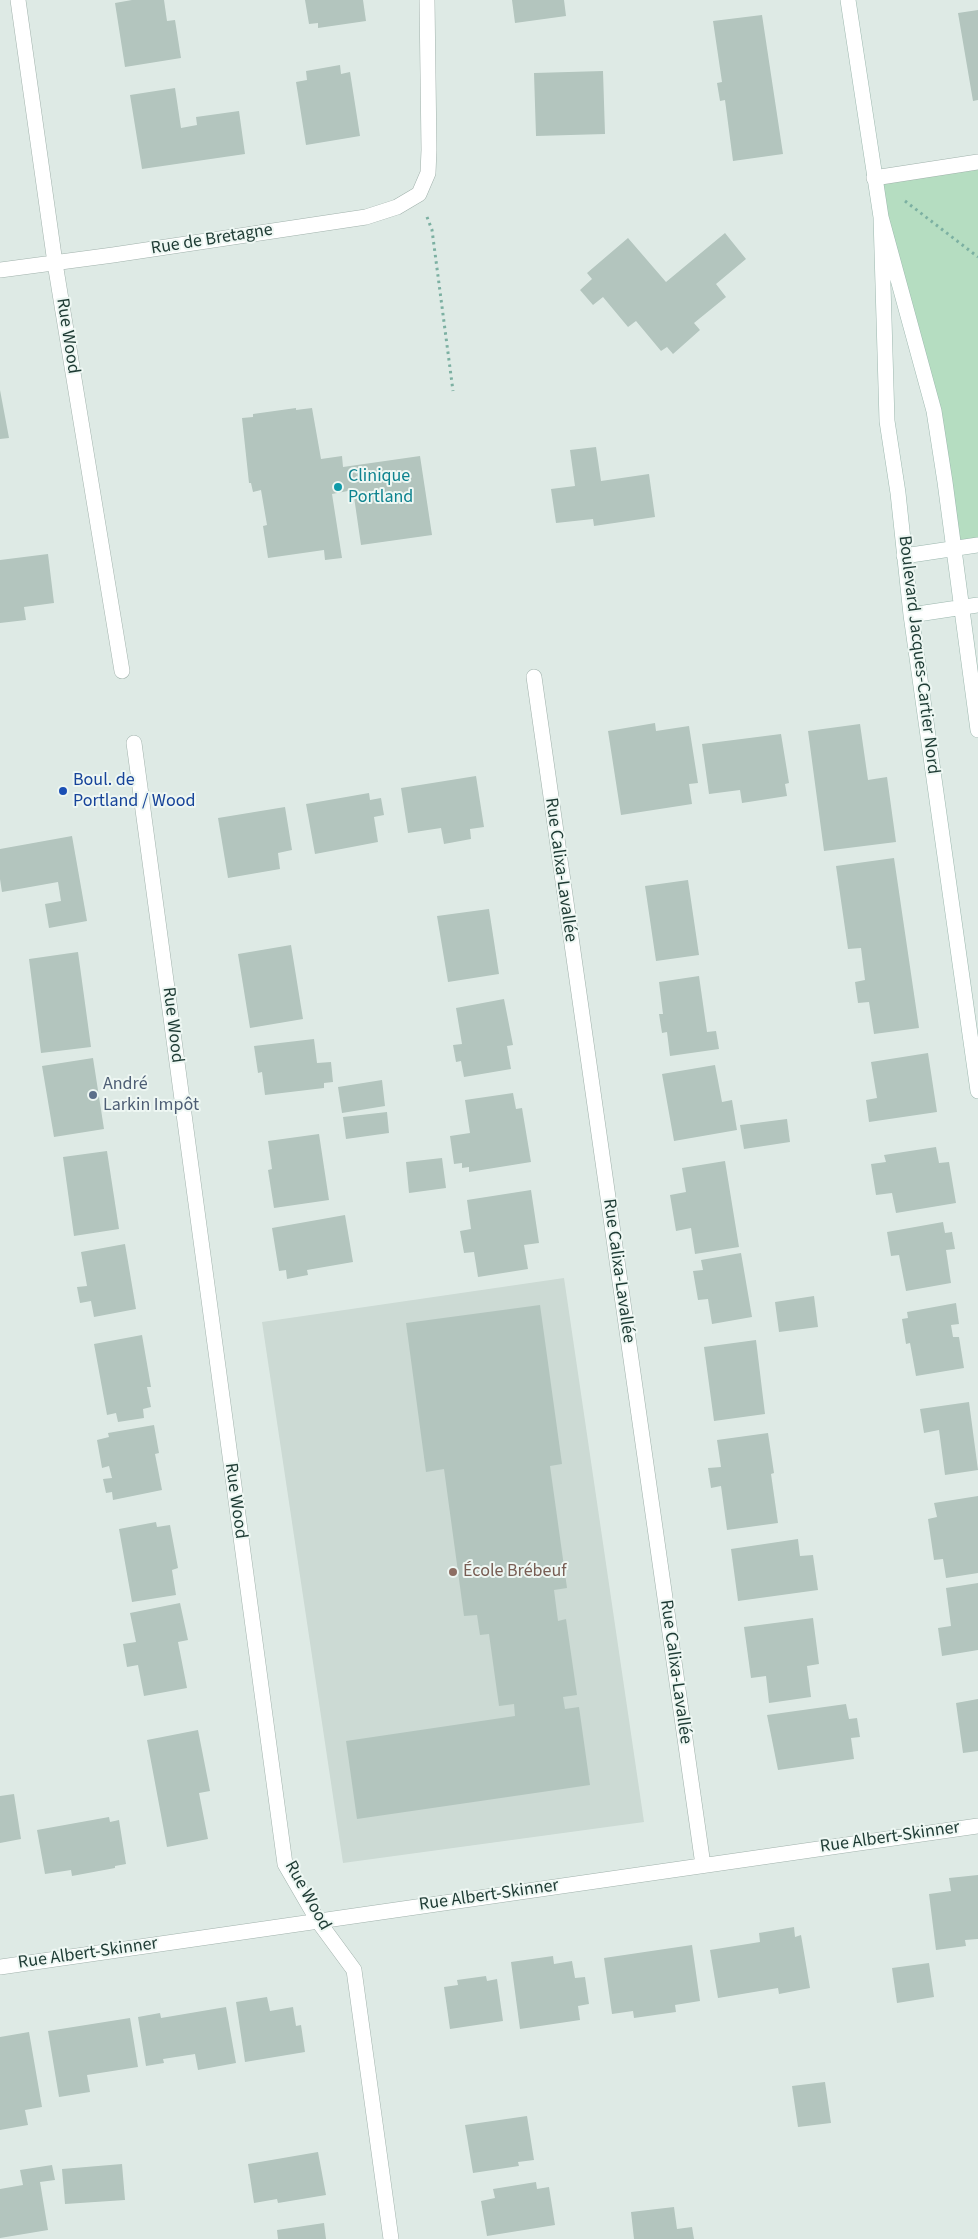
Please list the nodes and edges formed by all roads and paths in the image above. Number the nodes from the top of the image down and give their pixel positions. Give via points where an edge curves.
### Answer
1 (18, 0) edge
2 (428, 0) edge
3 (848, 0) edge
4 (978, 162) edge
5 (874, 178) junction
6 (419, 194) junction
7 (881, 217) junction
8 (978, 257) edge
9 (55, 263) junction
10 (0, 270) edge
11 (453, 391) dead end
12 (978, 545) edge
13 (954, 548) junction
14 (904, 556) junction
15 (978, 604) edge
16 (961, 607) junction
17 (911, 615) junction
18 (122, 672) dead end
19 (534, 677) dead end
20 (978, 730) edge
21 (134, 743) dead end
22 (978, 1091) edge
23 (978, 1826) edge
24 (703, 1865) junction
25 (318, 1921) junction
26 (0, 1967) edge
27 (391, 2239) edge

1 - 9 street, Rue Wood
2 - 6 street via 430,150 428,173
3 - 5 street, Boulevard Jacques-Cartier Nord
4 - 5 street
5 - 7 street, Boulevard Jacques-Cartier Nord
5 - 8 path
6 - 9 street, Rue de Bretagne via 397,207 366,217
6 - 11 path via 432,230
7 - 13 street, Boulevard Jacques-Cartier Nord via 934,411
7 - 14 street, Boulevard Jacques-Cartier Nord via 887,421
9 - 10 street, Rue de Bretagne
9 - 18 street, Rue Wood
12 - 13 street
13 - 14 street
13 - 16 street, Boulevard Jacques-Cartier Nord
14 - 17 street, Boulevard Jacques-Cartier Nord
15 - 16 street
16 - 17 street
16 - 20 street, Boulevard Jacques-Cartier Nord
17 - 22 street, Boulevard Jacques-Cartier Nord
19 - 24 street, Rue Calixa-Lavallée
21 - 25 street, Rue Wood via 285,1864
23 - 24 street, Rue Albert-Skinner
24 - 25 street, Rue Albert-Skinner
25 - 26 street, Rue Albert-Skinner
25 - 27 street, Rue Wood via 354,1970

